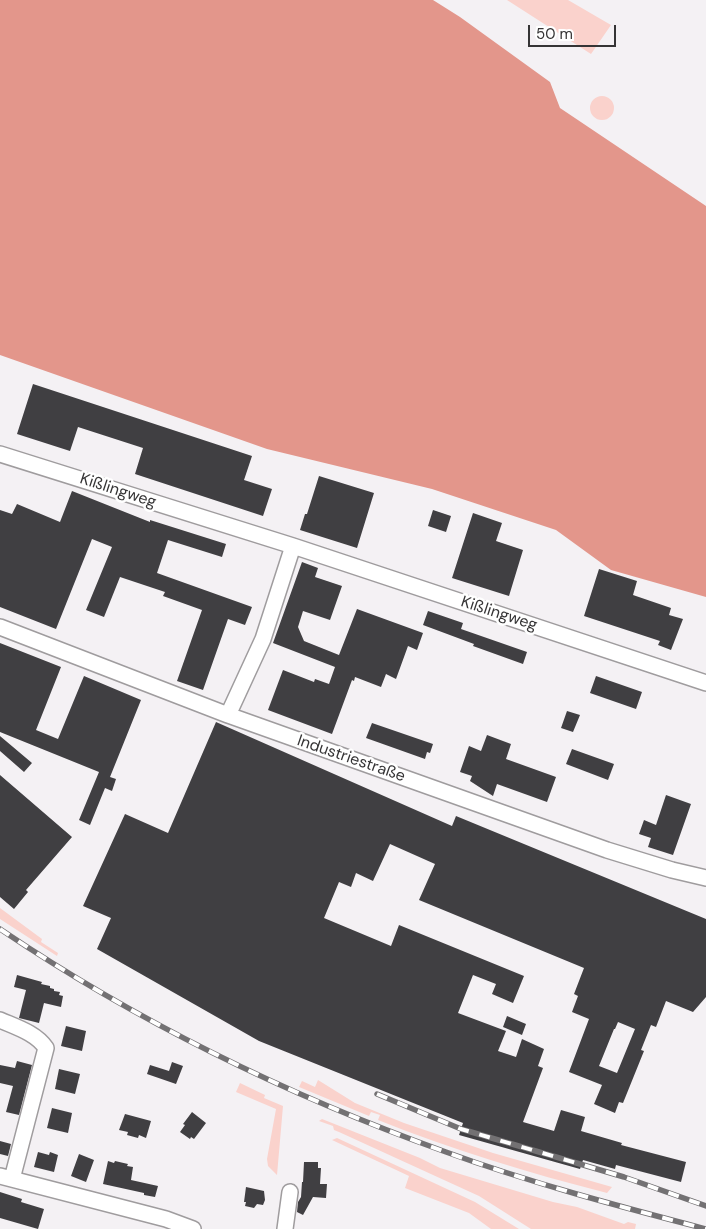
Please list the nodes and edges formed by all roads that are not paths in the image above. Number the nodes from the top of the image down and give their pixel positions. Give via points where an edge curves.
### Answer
1 (0, 454) edge
2 (293, 546) junction
3 (0, 626) edge
4 (706, 683) edge
5 (228, 716) junction
6 (706, 878) edge
7 (0, 1020) edge
8 (6, 1177) edge
9 (290, 1192) dead end
10 (193, 1229) edge
11 (285, 1229) edge

1 - 2 street, Kißlingweg
2 - 4 street, Kißlingweg
2 - 5 street via 262,639
3 - 5 street, Industriestraße
5 - 6 street, Industriestraße via 607,850
7 - 8 street via 32,1034 46,1048
8 - 10 street
9 - 11 street

